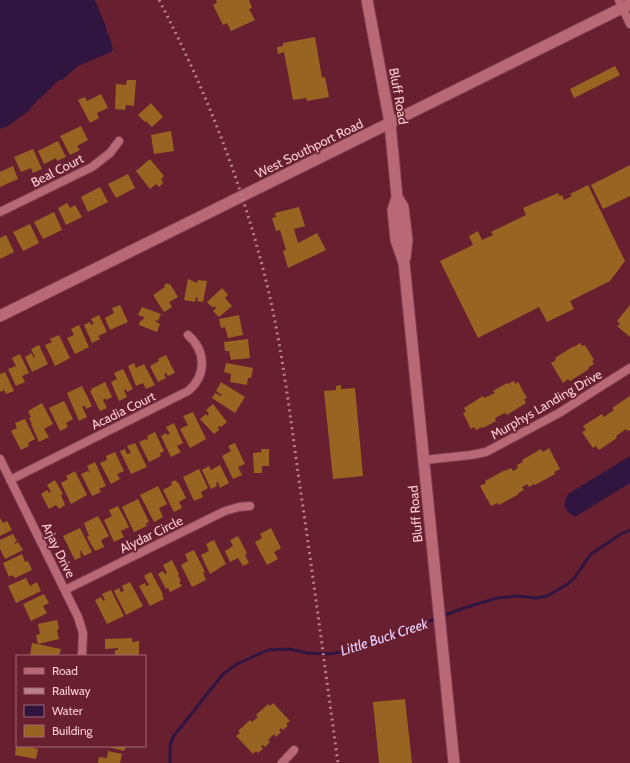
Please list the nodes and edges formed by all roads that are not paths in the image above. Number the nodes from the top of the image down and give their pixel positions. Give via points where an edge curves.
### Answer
1 (367, 0) edge
2 (624, 4) edge
3 (630, 24) edge
4 (390, 123) junction
5 (119, 141) dead end
6 (0, 212) edge
7 (0, 316) edge
8 (188, 335) dead end
9 (630, 368) edge
10 (0, 459) edge
11 (424, 460) junction
12 (10, 480) junction
13 (250, 506) dead end
14 (65, 590) junction
15 (82, 655) edge
16 (294, 750) dead end
17 (282, 763) edge
18 (454, 763) edge

1 - 4 main road, Bluff Road
2 - 3 street
2 - 4 main road, West Southport Road
4 - 7 main road, West Southport Road
4 - 11 main road, Bluff Road via 397,197 403,207 407,232 404,263
5 - 6 street, Beal Court via 110,153 92,166
8 - 12 street, Acadia Court via 199,347 202,363 197,381 188,391
9 - 11 street, Murphys Landing Drive via 559,413 486,452
10 - 12 street, Arjay Drive
11 - 18 main road, Bluff Road
12 - 14 street, Arjay Drive
13 - 14 street, Alydar Circle via 225,511
14 - 15 street, Arjay Drive via 82,629
16 - 17 street

